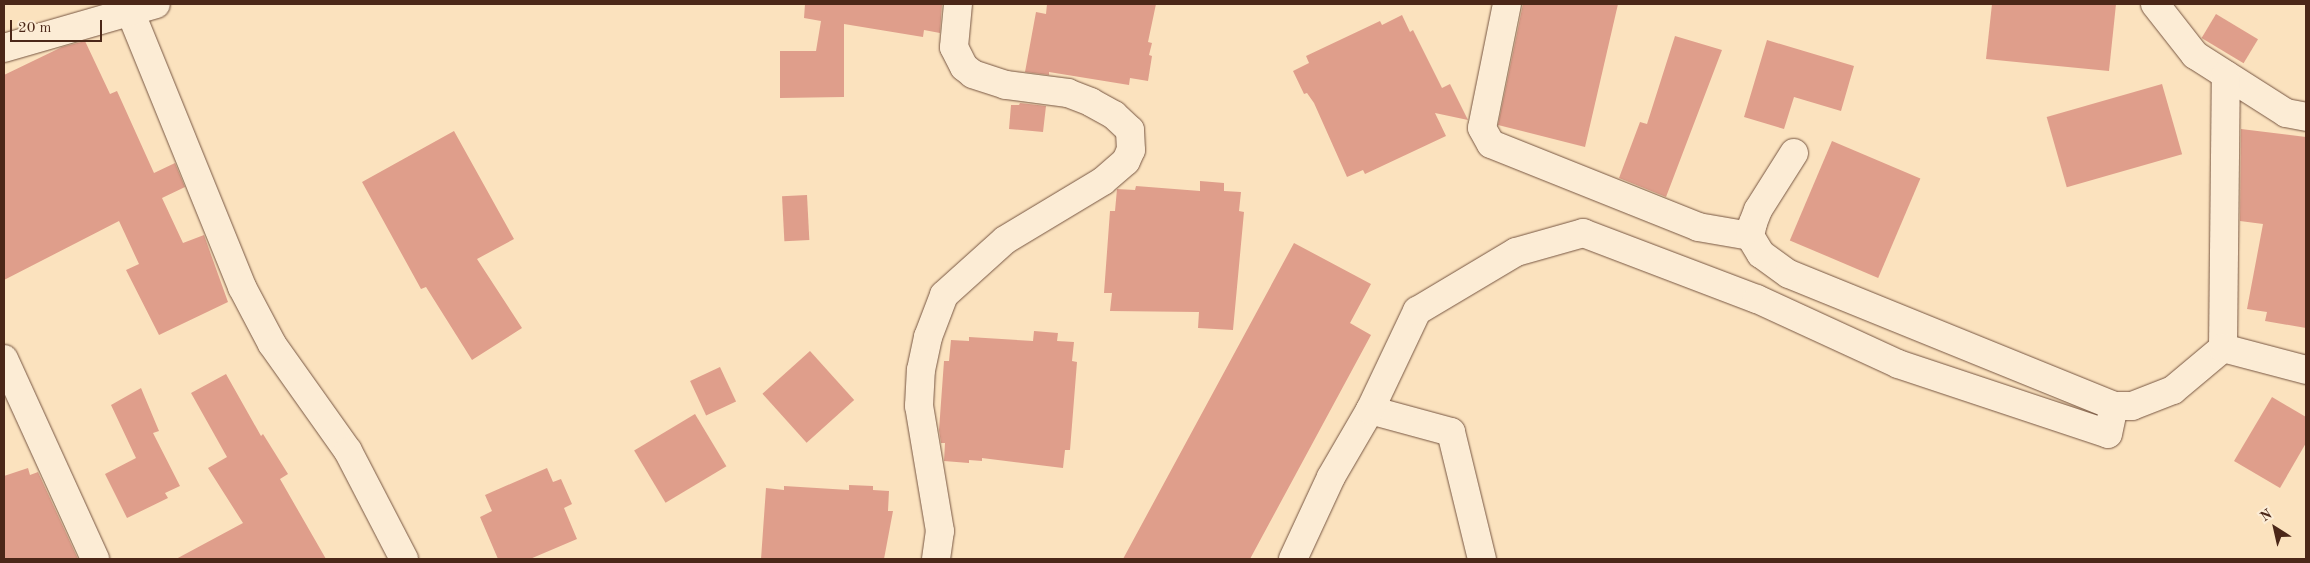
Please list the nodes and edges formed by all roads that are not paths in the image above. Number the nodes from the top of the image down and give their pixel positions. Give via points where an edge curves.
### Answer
1 (156, 4) edge
2 (958, 4) edge
3 (1507, 4) edge
4 (2155, 4) edge
5 (130, 11) junction
6 (96, 12) edge
7 (4, 48) edge
8 (2226, 75) junction
9 (2306, 117) edge
10 (1794, 153) dead end
11 (1750, 236) junction
12 (2223, 348) junction
13 (4, 358) edge
14 (2306, 370) edge
15 (2114, 406) junction
16 (1370, 410) junction
17 (94, 559) edge
18 (404, 559) edge
19 (936, 559) edge
20 (1293, 559) edge
21 (1482, 559) edge

1 - 5 street
2 - 19 street via 954,48 964,67 1006,85 1068,94 1091,102 1114,115 1130,130 1131,150 1126,161 1103,181 1005,240 944,295 928,337 921,370 919,406 940,531
3 - 11 street via 1482,128 1491,144 1698,227
4 - 8 street via 2195,55
5 - 6 street
5 - 18 street via 242,287 272,344 348,451
6 - 7 street
8 - 9 street via 2286,113
8 - 12 street
10 - 11 street via 1758,210
11 - 15 street via 1761,254 1789,274
12 - 14 street
12 - 15 street via 2173,390 2132,406
13 - 17 street
15 - 16 street via 2108,434 1898,364 1757,299 1582,233 1516,252 1417,311
16 - 20 street via 1331,477
16 - 21 street via 1451,432

